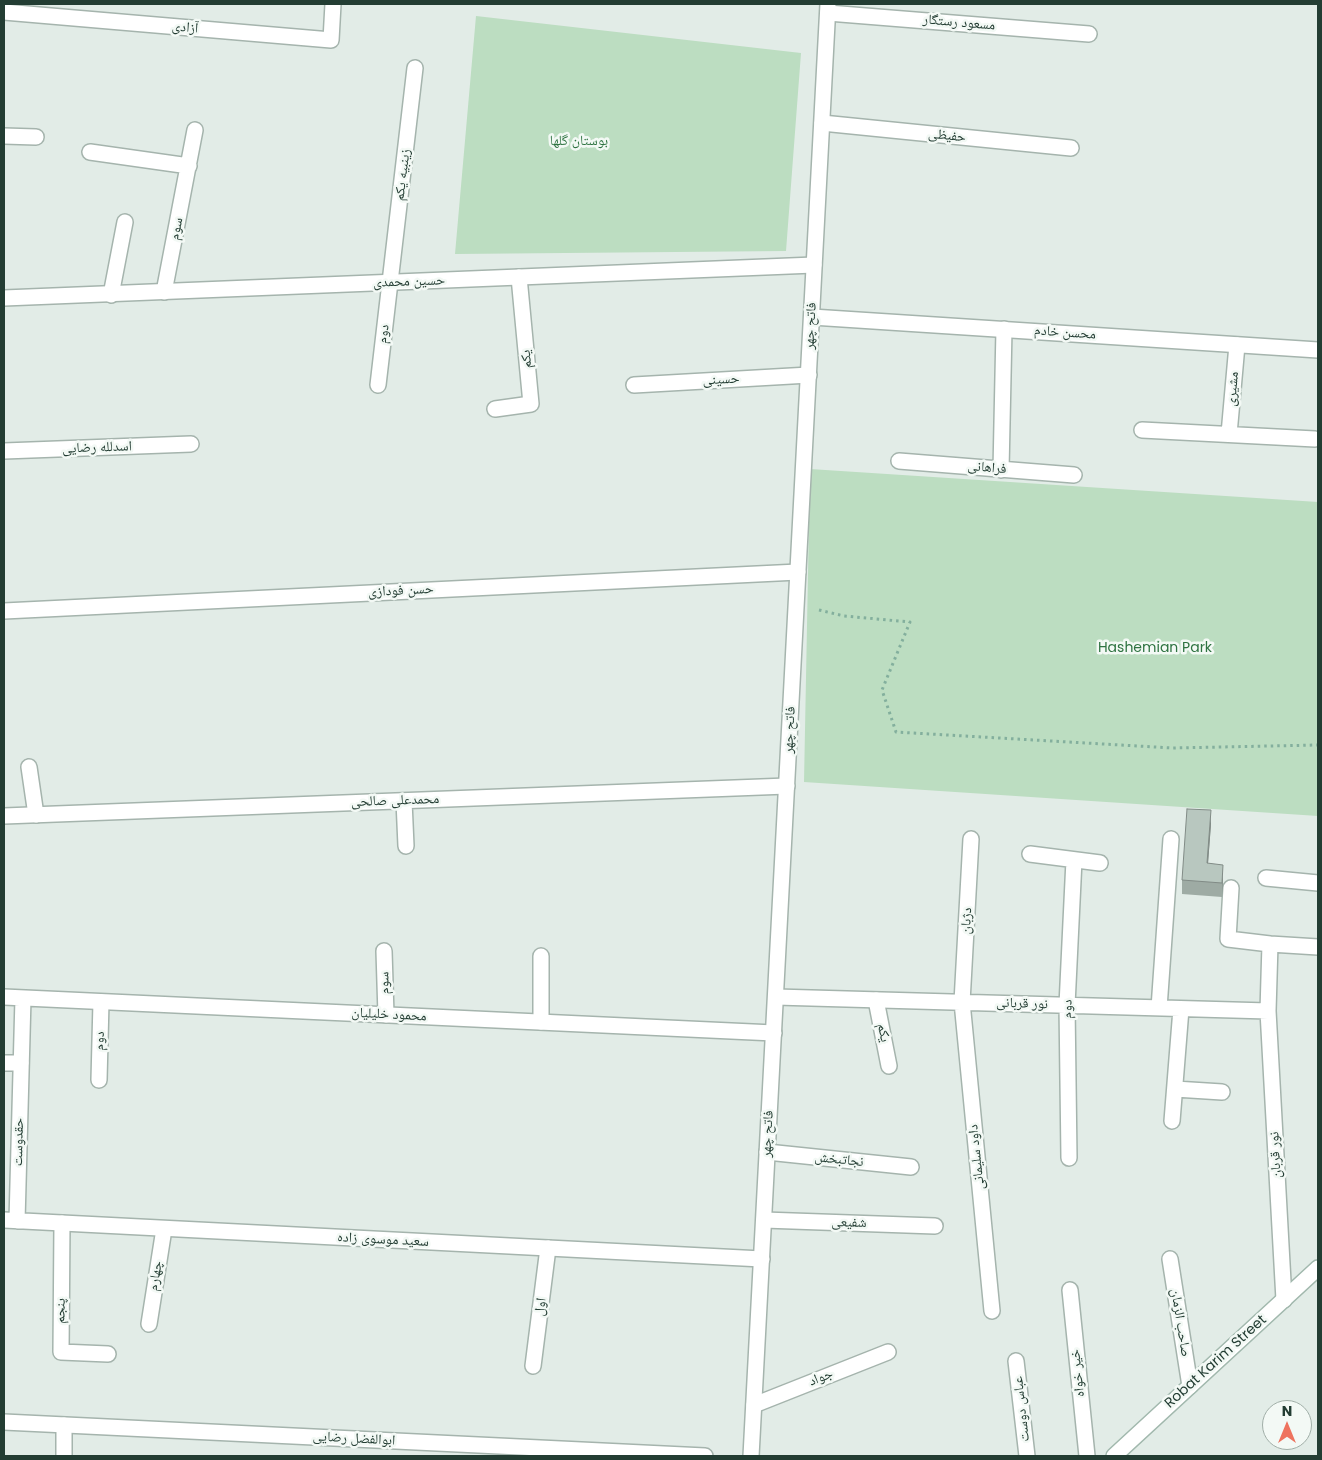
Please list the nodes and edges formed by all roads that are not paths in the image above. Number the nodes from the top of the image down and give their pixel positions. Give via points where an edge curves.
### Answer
1 (333, 4) edge
2 (828, 8) edge
3 (4, 12) edge
4 (1089, 34) dead end
5 (415, 68) dead end
6 (822, 123) junction
7 (195, 130) dead end
8 (4, 136) edge
9 (36, 137) dead end
10 (1071, 148) dead end
11 (90, 152) dead end
12 (188, 166) junction
13 (125, 222) dead end
14 (814, 265) junction
15 (519, 277) junction
16 (390, 283) junction
17 (164, 292) junction
18 (112, 295) junction
19 (4, 298) edge
20 (812, 317) junction
21 (1004, 329) junction
22 (1237, 345) junction
23 (1318, 350) edge
24 (809, 375) junction
25 (378, 385) dead end
26 (634, 385) dead end
27 (495, 409) dead end
28 (1142, 430) dead end
29 (1229, 434) junction
30 (1315, 439) dead end
31 (191, 444) dead end
32 (4, 451) edge
33 (899, 461) dead end
34 (1001, 470) junction
35 (1074, 475) dead end
36 (798, 572) junction
37 (4, 611) edge
38 (29, 767) dead end
39 (787, 786) junction
40 (404, 801) junction
41 (36, 815) junction
42 (4, 816) edge
43 (971, 839) dead end
44 (1170, 839) dead end
45 (406, 846) dead end
46 (1030, 854) dead end
47 (1074, 860) junction
48 (1100, 863) dead end
49 (1266, 878) dead end
50 (1318, 883) edge
51 (1231, 888) dead end
52 (1270, 944) junction
53 (1318, 947) edge
54 (384, 951) dead end
55 (541, 956) dead end
56 (4, 997) edge
57 (776, 997) junction
58 (23, 998) junction
59 (876, 1000) junction
60 (101, 1002) junction
61 (962, 1002) junction
62 (1067, 1005) junction
63 (1160, 1008) junction
64 (1181, 1009) junction
65 (1268, 1011) junction
66 (386, 1015) junction
67 (541, 1022) junction
68 (774, 1033) junction
69 (4, 1063) edge
70 (21, 1063) junction
71 (889, 1066) dead end
72 (99, 1080) dead end
73 (1175, 1089) junction
74 (1222, 1092) dead end
75 (1172, 1121) dead end
76 (768, 1152) junction
77 (1069, 1158) dead end
78 (912, 1167) dead end
79 (764, 1220) junction
80 (10, 1221) edge
81 (62, 1223) junction
82 (935, 1226) dead end
83 (164, 1228) junction
84 (548, 1248) junction
85 (762, 1259) junction
86 (1170, 1259) dead end
87 (1318, 1268) edge
88 (1070, 1290) dead end
89 (1284, 1300) junction
90 (992, 1311) dead end
91 (149, 1324) dead end
92 (888, 1352) dead end
93 (108, 1354) dead end
94 (1016, 1361) dead end
95 (533, 1366) dead end
96 (1190, 1386) junction
97 (754, 1405) junction
98 (4, 1422) edge
99 (64, 1425) junction
100 (64, 1456) edge
101 (705, 1456) edge
102 (751, 1456) edge
103 (1027, 1456) edge
104 (1087, 1456) edge
105 (1114, 1456) edge

1 - 3 street, آزادی via 330,40
2 - 4 street, مسعود رستگار
2 - 6 street, فاتح چهر
5 - 16 street, زینبیه یکم
6 - 10 street, حفیظی
6 - 14 street, فاتح چهر
7 - 12 street, سوم
8 - 9 street
11 - 12 street
12 - 17 street, سوم
13 - 18 street
14 - 15 street, حسین محمدی
14 - 20 street, فاتح چهر
15 - 16 street, حسین محمدی
15 - 27 street, یکم via 531,404
16 - 17 street, حسین محمدی
16 - 25 street, دوم
17 - 18 street, حسین محمدی
18 - 19 street, حسین محمدی
20 - 21 street, محسن خادم
20 - 24 street, فاتح چهر
21 - 22 street, محسن خادم
21 - 34 street
22 - 23 street, محسن خادم
22 - 29 street, مشیری
24 - 26 street, حسینی
24 - 36 street, فاتح چهر
28 - 29 street
29 - 30 street
31 - 32 street, اسدلله رضایی
33 - 34 street, فراهانی
34 - 35 street, فراهانی
36 - 37 street, حسن فودازی
36 - 39 street, فاتح چهر
38 - 41 street
39 - 40 street, محمدعلی صالحی
39 - 57 street, فاتح چهر
40 - 41 street, محمدعلی صالحی
40 - 45 street
41 - 42 street, محمدعلی صالحی
43 - 61 street, دژبان
44 - 63 street
46 - 47 street
47 - 48 street
47 - 62 street, دوم
49 - 50 street
51 - 52 street via 1228,939
52 - 53 street
52 - 65 street, نور قربان
54 - 66 street, سوم
55 - 67 street
56 - 58 street, محمود خلیلیان
57 - 59 street, نور قربانی
57 - 68 street, فاتح چهر
58 - 60 street, محمود خلیلیان
58 - 70 street, حقدوست
59 - 61 street, نور قربانی
59 - 71 street, یکم
60 - 66 street, محمود خلیلیان
60 - 72 street, دوم
61 - 62 street, نور قربانی
61 - 90 street, داود سلیمانی
62 - 63 street, نور قربانی
62 - 77 street, دوم
63 - 64 street, نور قربانی
64 - 65 street, نور قربانی
64 - 73 street
65 - 89 street, نور قربان
66 - 67 street, محمود خلیلیان
67 - 68 street, محمود خلیلیان
68 - 76 street, فاتح چهر
69 - 70 street
70 - 80 street, حقدوست
73 - 74 street
73 - 75 street
76 - 78 street, نجاتبخش
76 - 79 street, فاتح چهر
79 - 82 street, شفیعی
79 - 85 street, فاتح چهر
80 - 81 street, سعید موسوی زاده
81 - 83 street, سعید موسوی زاده
81 - 93 street, پنجم via 61,1352
83 - 84 street, سعید موسوی زاده
83 - 91 street, چهارم
84 - 85 street, سعید موسوی زاده
84 - 95 street, اول
85 - 97 street, فاتح چهر
86 - 96 street, صاحب الزمان
87 - 89 street, Robat Karim Street
88 - 104 street, خیر خواه
89 - 96 street, Robat Karim Street
92 - 97 street, جواد
94 - 103 street, عباس دوست
96 - 105 street, Robat Karim Street
97 - 102 street, فاتح چهر
98 - 99 street, ابوالفضل رضایی
99 - 100 street
99 - 101 street, ابوالفضل رضایی

